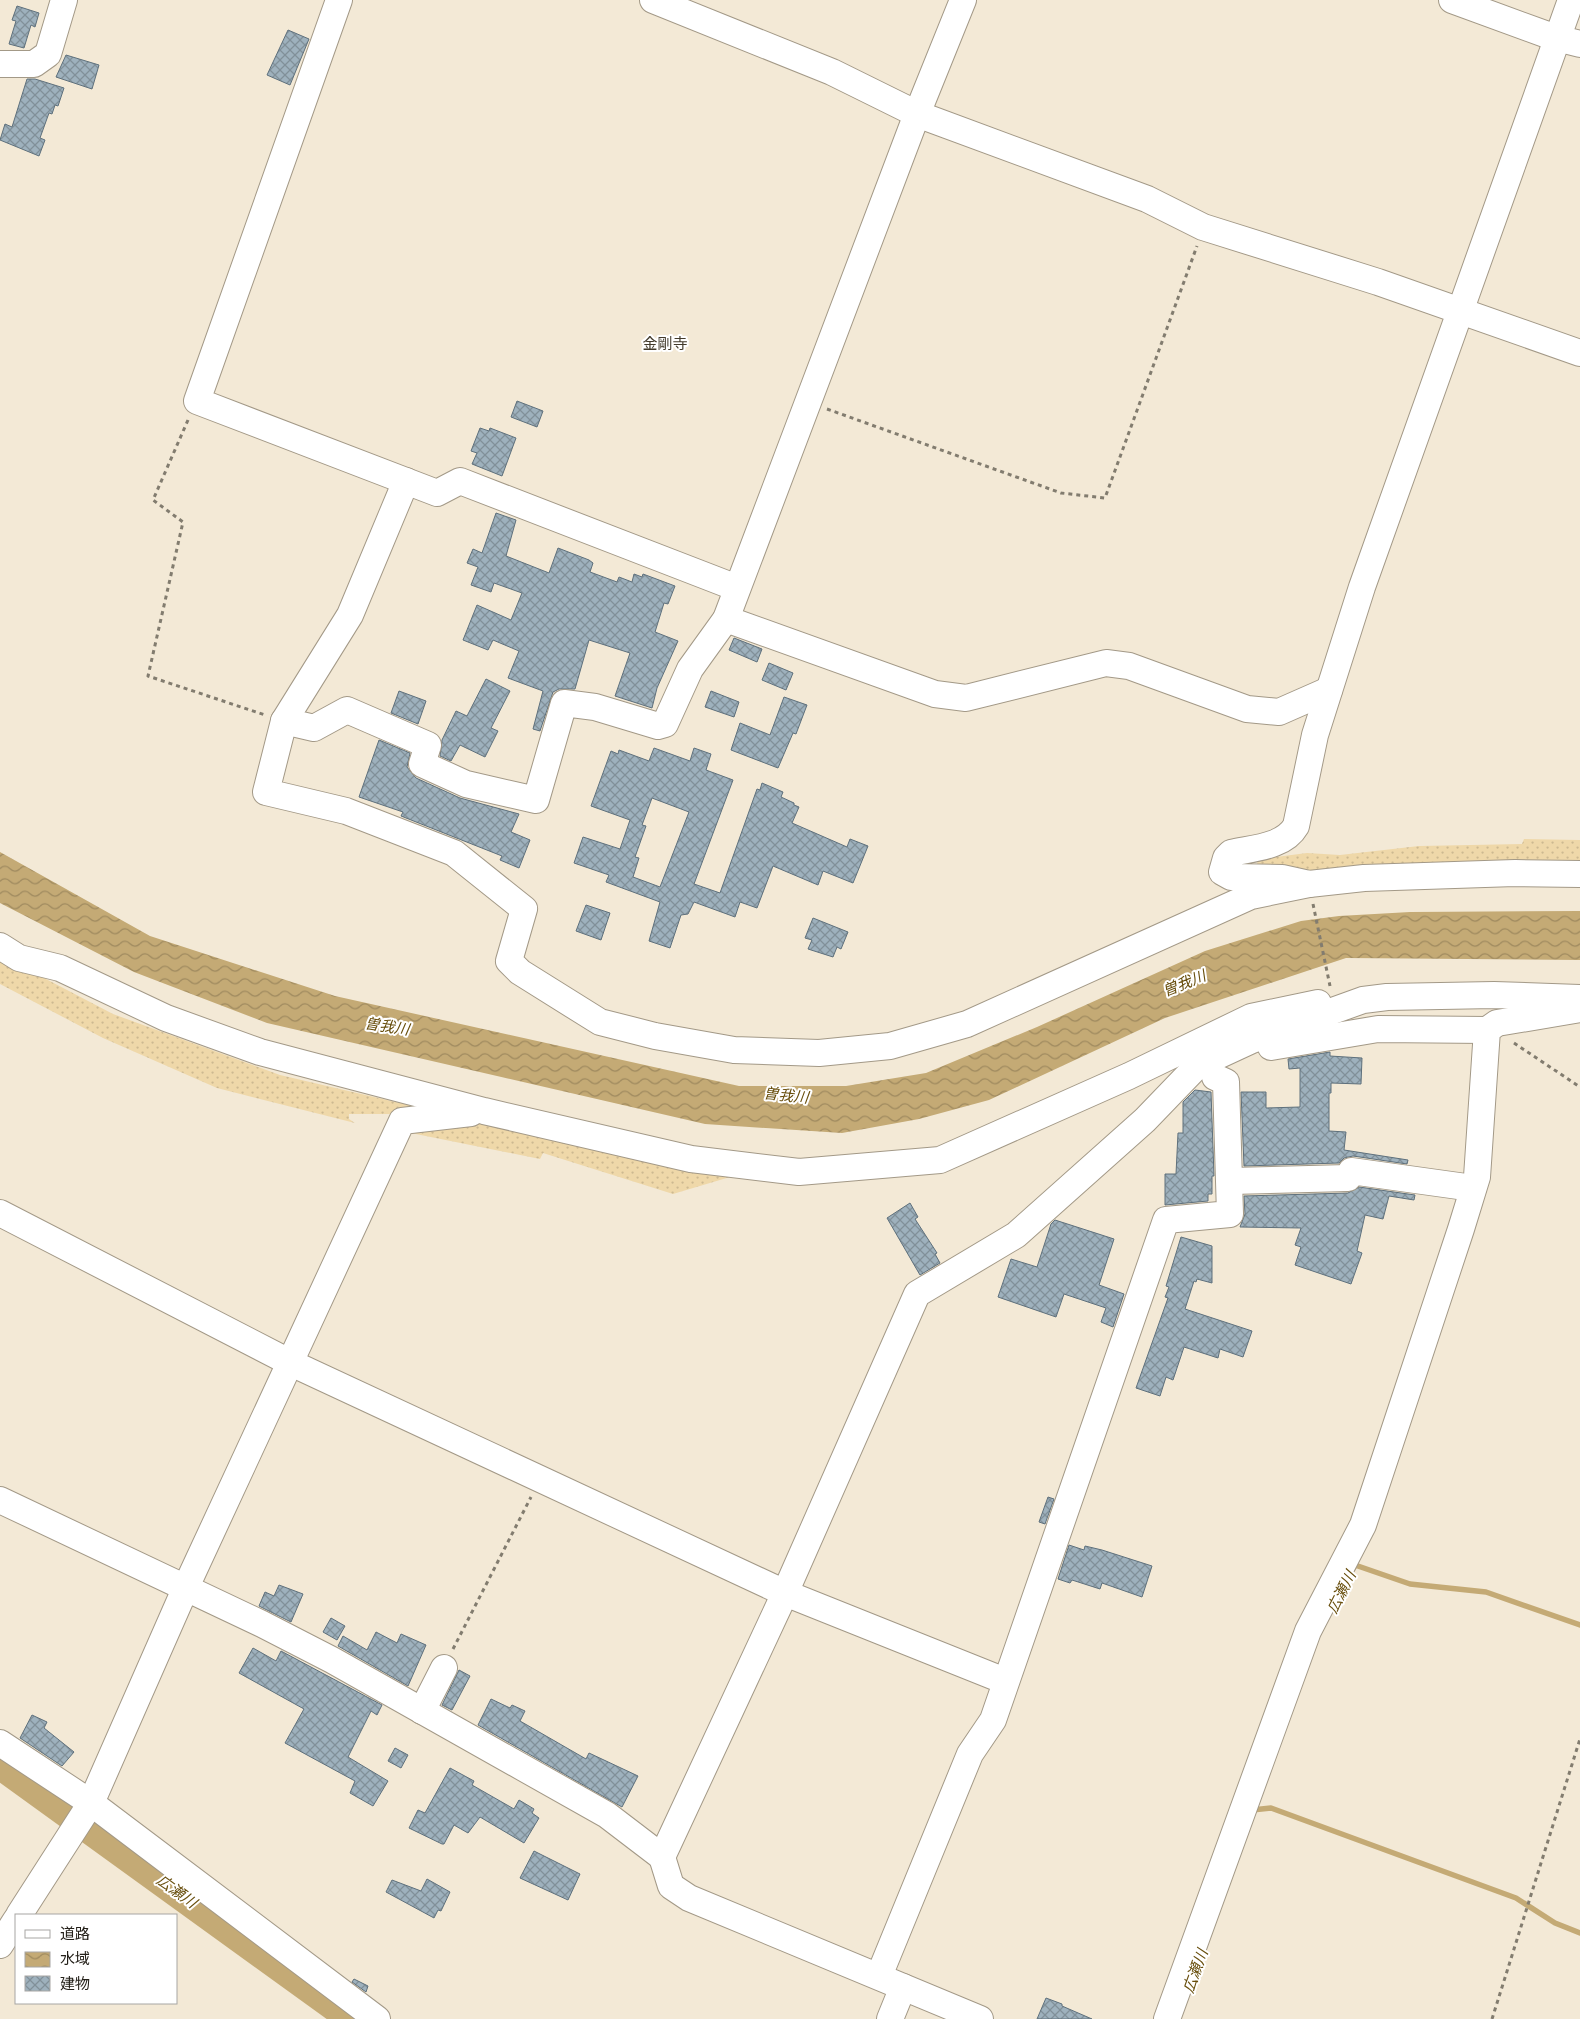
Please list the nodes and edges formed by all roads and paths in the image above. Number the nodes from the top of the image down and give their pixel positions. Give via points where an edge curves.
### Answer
1 (64, 0) edge
2 (339, 0) edge
3 (653, 0) edge
4 (963, 0) edge
5 (1452, 0) edge
6 (1571, 0) edge
7 (1568, 41) edge
8 (0, 64) edge
9 (917, 114) junction
10 (1204, 227) junction
11 (1460, 312) junction
12 (1580, 353) edge
13 (197, 402) junction
14 (808, 402) junction
15 (406, 481) junction
16 (737, 588) junction
17 (726, 619) junction
18 (1328, 690) junction
19 (284, 722) junction
20 (1580, 874) edge
21 (1310, 890) junction
22 (0, 946) edge
23 (1580, 998) edge
24 (1341, 999) junction
25 (1580, 1009) edge
26 (1487, 1030) junction
27 (1207, 1071) junction
28 (1129, 1076) junction
29 (1580, 1087) edge
30 (484, 1111) junction
31 (1230, 1181) junction
32 (1473, 1188) junction
33 (0, 1213) edge
34 (291, 1363) junction
35 (540, 1479) junction
36 (0, 1500) edge
37 (186, 1587) junction
38 (785, 1594) junction
39 (444, 1668) joint
40 (1005, 1681) junction
41 (422, 1711) junction
42 (1580, 1739) edge
43 (0, 1743) edge
44 (89, 1806) junction
45 (662, 1857) junction
46 (20, 1914) edge
47 (15, 1922) edge
48 (0, 1945) edge
49 (879, 1976) junction
50 (902, 1987) junction
51 (377, 2019) edge
52 (890, 2019) edge
53 (980, 2019) edge
54 (1167, 2019) edge
55 (1492, 2019) edge

1 - 8 street via 48,54 34,64
2 - 13 street
3 - 9 street via 832,72
4 - 9 street
5 - 7 street
6 - 7 street
7 - 11 street
9 - 10 street via 1147,200
9 - 14 street
10 - 11 street via 1378,282
10 - 14 path via 1105,498 1062,493
11 - 12 street
11 - 18 street
13 - 15 street
13 - 19 path via 153,500 183,522 148,676
14 - 16 street
15 - 16 street via 436,493 460,481
15 - 19 street via 350,615
16 - 17 street
17 - 18 street via 943,695 966,698 1106,663 1129,666 1247,710 1279,712
17 - 19 street via 690,669 665,724 658,726 595,707 564,703 536,800 466,784 422,764 428,745 346,710 314,728
18 - 21 street via 1296,826 1291,835 1283,841 1231,853 1222,872 1231,877 1282,878
19 - 21 street via 266,792 346,812 454,853 524,909 509,961 520,972 600,1022 734,1050 828,1052 890,1046 967,1024 1251,896
20 - 21 street via 1374,877
21 - 24 path
22 - 30 street via 19,958 60,968 166,1018 260,1052
23 - 24 street via 1494,995
24 - 27 street via 1252,1040
24 - 28 street via 1251,1017
25 - 26 street via 1498,1023
26 - 27 street via 1378,1029 1297,1042
26 - 29 path via 1505,1036
26 - 32 street via 1477,1176
27 - 28 street
27 - 31 street via 1226,1082
27 - 38 street via 1145,1120 1016,1235 917,1294
28 - 30 street via 940,1160 799,1172 691,1159
30 - 34 street via 402,1121
31 - 32 street via 1348,1178 1351,1171
31 - 40 street via 1230,1214 1166,1220
32 - 54 street via 1363,1525 1308,1631
33 - 34 street
34 - 35 street
34 - 37 street
35 - 38 street
35 - 39 path
36 - 37 street
37 - 41 street via 262,1624
37 - 44 street
38 - 40 street
38 - 45 street
39 - 41 street
40 - 49 street via 993,1720 970,1754
41 - 45 street via 607,1815
42 - 55 path
43 - 44 street
44 - 46 street
44 - 51 street
45 - 49 street via 671,1886 689,1898
47 - 48 street
49 - 50 street
50 - 52 street
50 - 53 street

